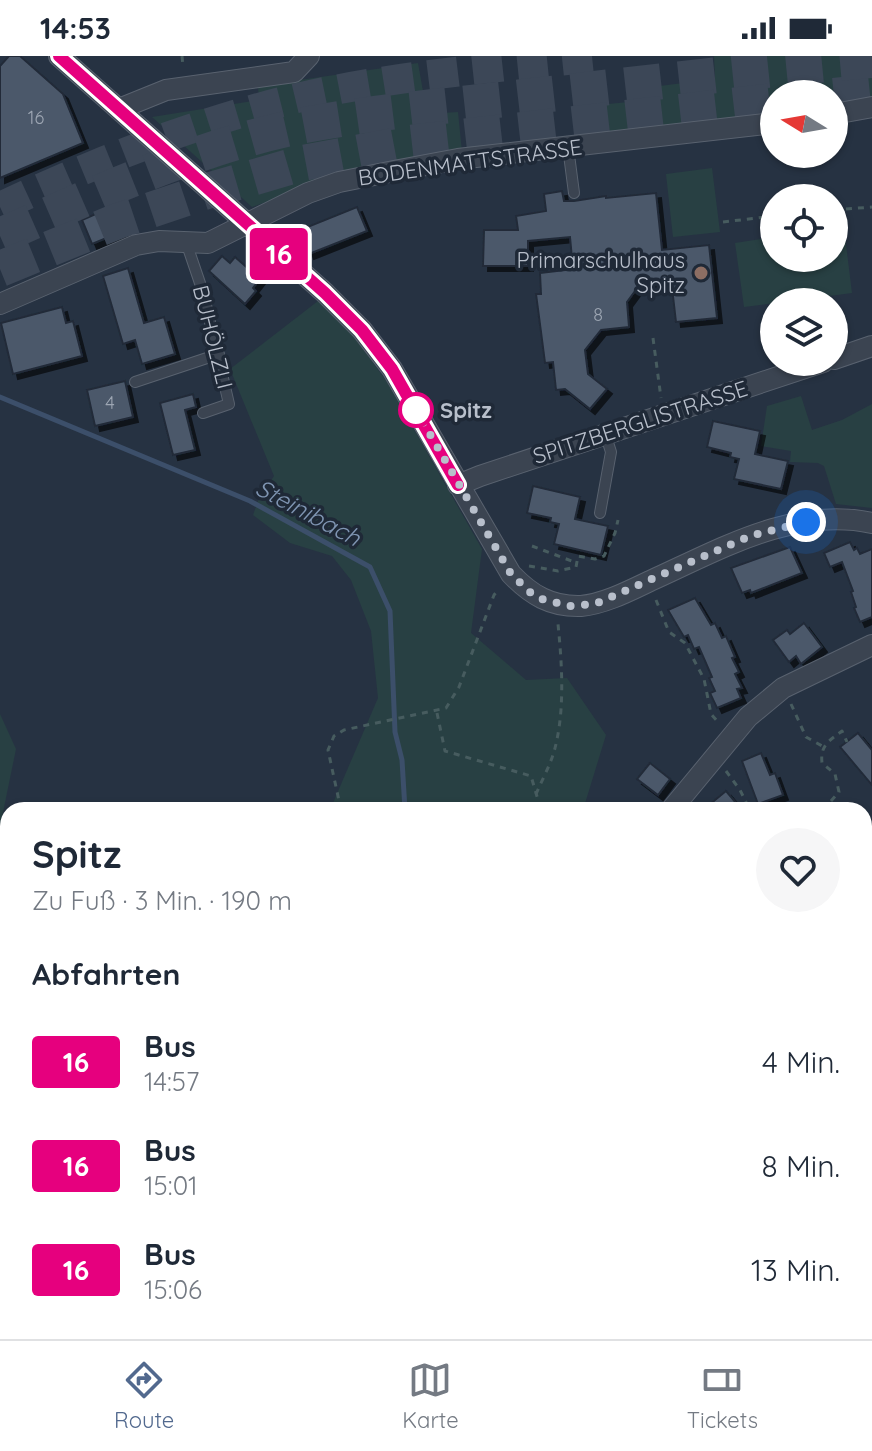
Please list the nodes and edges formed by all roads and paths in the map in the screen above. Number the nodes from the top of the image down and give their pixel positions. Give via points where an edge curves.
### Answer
1 (59, 56) edge
2 (309, 56) edge
3 (872, 107) edge
4 (119, 109) junction
5 (848, 111) edge
6 (760, 125) edge
7 (568, 147) junction
8 (574, 193) dead end
9 (872, 207) edge
10 (848, 209) edge
11 (760, 218) edge
12 (723, 222) dead end
13 (247, 223) junction
14 (186, 242) junction
15 (0, 304) edge
16 (653, 338) dead end
17 (872, 346) edge
18 (219, 354) junction
19 (848, 354) edge
20 (780, 376) edge
21 (135, 382) dead end
22 (660, 393) dead end
23 (203, 413) dead end
24 (605, 433) junction
25 (458, 485) junction
26 (600, 513) dead end
27 (618, 520) dead end
28 (872, 523) edge
29 (532, 546) dead end
30 (577, 563) junction
31 (516, 569) junction
32 (556, 604) junction
33 (663, 615) dead end
34 (872, 645) edge
35 (790, 703) dead end
36 (436, 712) junction
37 (711, 714) dead end
38 (847, 742) dead end
39 (824, 747) junction
40 (713, 756) junction
41 (536, 794) junction
42 (339, 802) edge
43 (538, 802) edge
44 (677, 802) edge
45 (746, 802) edge
46 (830, 802) edge

1 - 4 street
2 - 4 street via 294,72 166,90
3 - 5 street
4 - 13 street
6 - 7 street, BODENMATTSTRASSE
7 - 8 lane
7 - 13 street, BODENMATTSTRASSE via 458,159 339,182
9 - 10 path
11 - 12 path
13 - 14 street, BODENMATTSTRASSE via 208,243
13 - 25 street via 362,330 392,369
14 - 15 street, BODENMATTSTRASSE via 136,245
14 - 18 lane, BUHÖLZLI
16 - 22 path
17 - 19 street
18 - 21 lane
18 - 23 lane, BUHÖLZLI via 229,404
20 - 24 street, SPITZBERGLISTRASSE
24 - 25 street, SPITZBERGLISTRASSE
24 - 26 lane via 611,452
25 - 31 street
27 - 30 path via 606,554 595,559 578,556
28 - 32 street via 854,519 787,525 595,604
29 - 30 path
30 - 31 path via 558,571
31 - 32 street via 532,594
31 - 36 path via 494,595 452,700
32 - 41 path via 561,706 555,749
33 - 37 path via 669,632 685,643 704,679
34 - 40 street via 783,688
35 - 39 path via 806,737
36 - 41 path via 445,751 531,776
36 - 42 path via 334,736 328,750
38 - 39 path via 842,731
39 - 46 path via 822,763 835,774 839,792
40 - 44 street
40 - 45 path
41 - 43 path

